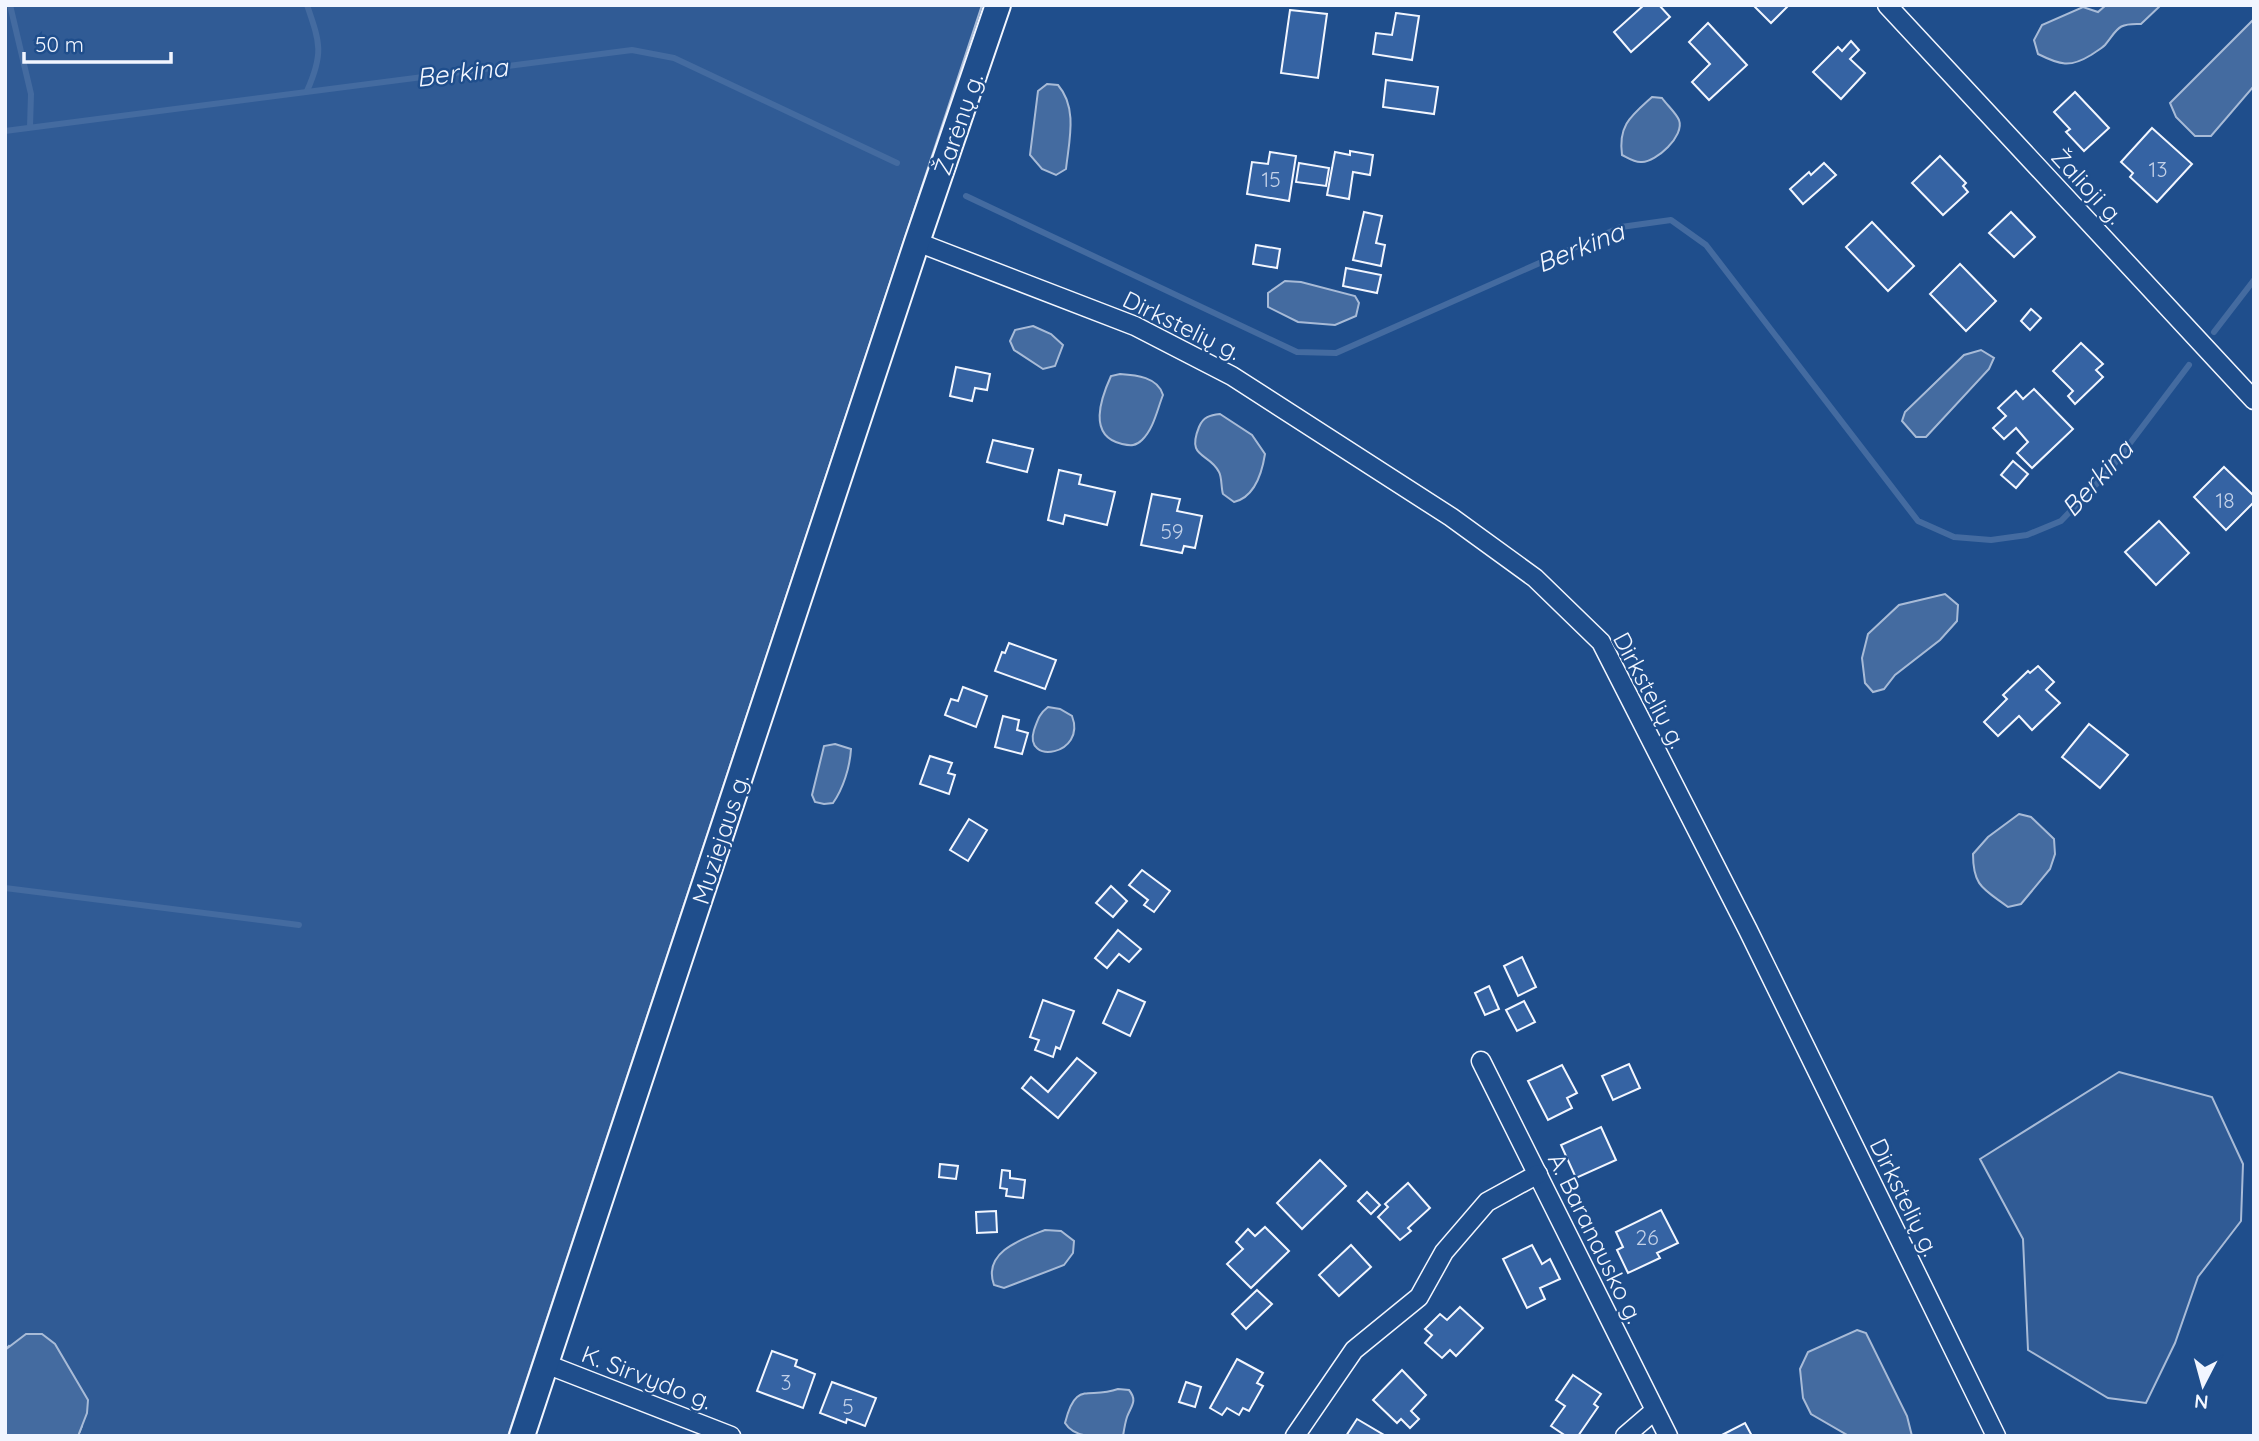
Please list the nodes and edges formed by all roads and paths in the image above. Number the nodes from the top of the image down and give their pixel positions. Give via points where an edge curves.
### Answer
1 (999, 5) edge
2 (1887, 5) edge
3 (917, 242) junction
4 (2254, 401) edge
5 (1481, 1061) dead end
6 (1538, 1174) junction
7 (546, 1364) junction
8 (1654, 1411) junction
9 (522, 1436) edge
10 (731, 1436) edge
11 (1295, 1436) edge
12 (1625, 1436) edge
13 (1668, 1436) edge
14 (1996, 1436) edge

1 - 3 main road, Žarėnų g.
2 - 4 street, Žalioji g.
3 - 7 main road, Muziejaus g.
3 - 14 street, Dirkstelių g. via 1135,326 1232,376 1462,524 1535,578 1601,642
5 - 6 street, A. Baranausko g.
6 - 8 street, A. Baranausko g.
6 - 11 street via 1487,1202 1444,1252 1419,1297 1354,1350
7 - 9 main road, Muziejaus g.
7 - 10 street, K. Sirvydo g.
8 - 12 street
8 - 13 street, A. Baranausko g.

